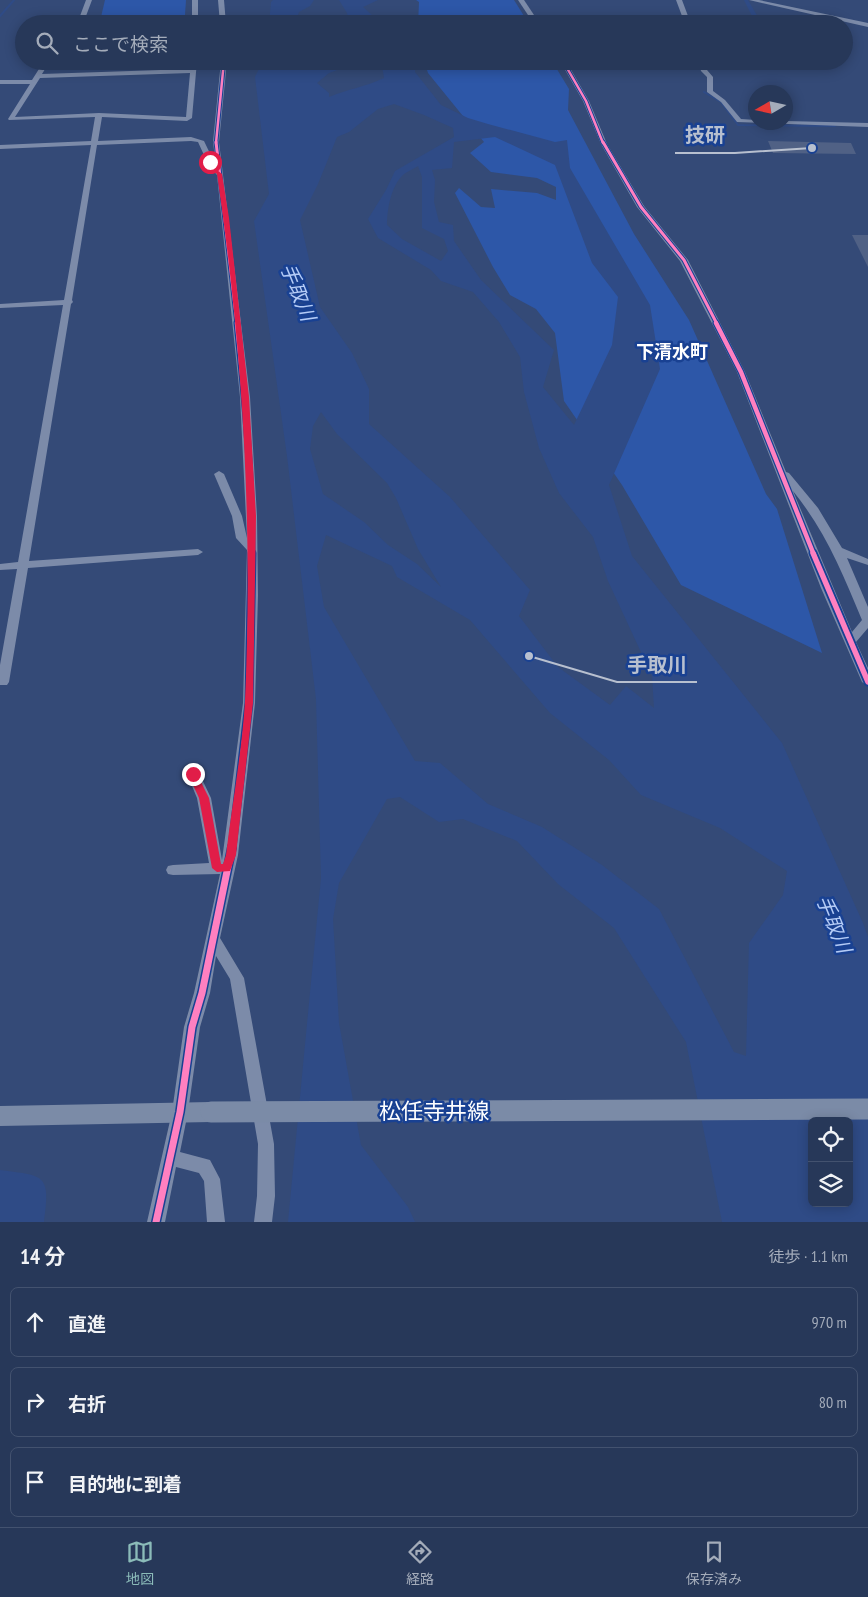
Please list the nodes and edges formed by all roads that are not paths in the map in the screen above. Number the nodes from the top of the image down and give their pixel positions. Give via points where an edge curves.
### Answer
1 (89, 0) edge
2 (196, 0) edge
3 (221, 0) edge
4 (521, 0) edge
5 (678, 0) edge
6 (752, 0) edge
7 (83, 15) edge
8 (195, 15) edge
9 (222, 15) edge
10 (532, 15) edge
11 (684, 15) edge
12 (819, 15) edge
13 (853, 23) edge
14 (868, 26) edge
15 (42, 70) edge
16 (223, 70) edge
17 (569, 70) edge
18 (704, 70) edge
19 (193, 71) joint
20 (36, 79) junction
21 (0, 82) edge
22 (100, 115) junction
23 (868, 125) edge
24 (95, 142) junction
25 (0, 147) edge
26 (220, 174) junction
27 (69, 302) junction
28 (0, 306) edge
29 (779, 466) junction
30 (219, 474) dead end
31 (252, 549) junction
32 (838, 550) junction
33 (198, 552) dead end
34 (868, 562) edge
35 (23, 565) junction
36 (0, 567) edge
37 (850, 642) junction
38 (3, 682) dead end
39 (868, 682) edge
40 (193, 774) dead end
41 (222, 868) junction
42 (173, 870) dead end
43 (213, 938) junction
44 (868, 1109) edge
45 (180, 1112) junction
46 (0, 1116) edge
47 (170, 1157) junction
48 (156, 1222) edge
49 (216, 1222) edge
50 (263, 1222) edge

1 - 7 street
2 - 8 street
3 - 9 street
4 - 10 street
5 - 11 street
6 - 12 street
13 - 14 street
15 - 20 street
16 - 26 street via 216,142
17 - 29 street via 604,144 641,207 684,260 713,314 741,372
18 - 23 street via 710,77 710,92 723,101 739,121
19 - 20 street
19 - 22 street via 190,117 186,119
20 - 21 street
20 - 22 street via 11,119
22 - 24 street
24 - 25 street
24 - 26 street via 182,138 201,141 212,166
24 - 27 street
26 - 31 street via 245,397
27 - 28 street
27 - 35 street
29 - 32 street via 814,510
29 - 37 street
30 - 31 street via 237,516 241,538
31 - 41 street via 249,703 231,855
32 - 34 street
32 - 37 street via 868,620
33 - 35 street
35 - 36 street
35 - 38 street
37 - 39 street
40 - 41 street via 204,798
41 - 42 street
41 - 43 street via 226,882
43 - 45 street via 192,1027
43 - 50 street via 237,978 266,1144
44 - 45 main road, 松任寺井線, bridge
45 - 46 main road, 松任寺井線
45 - 47 street
47 - 48 street
47 - 49 street via 204,1166 212,1180

